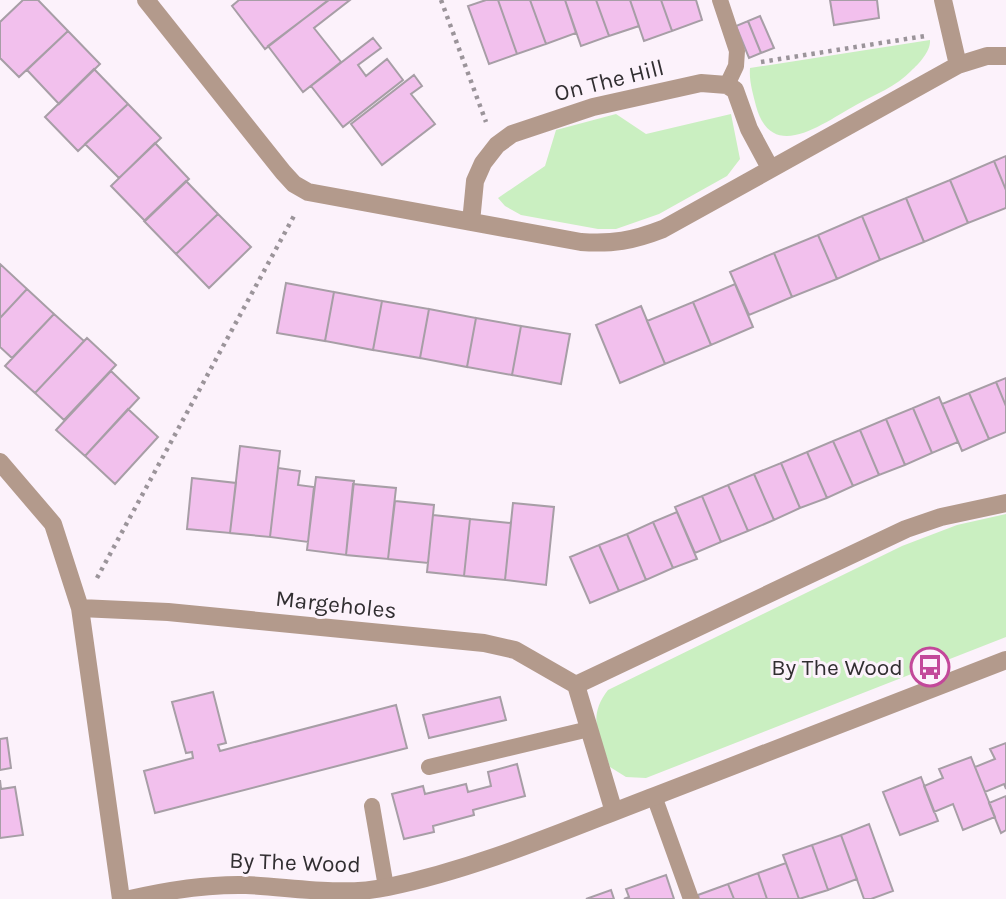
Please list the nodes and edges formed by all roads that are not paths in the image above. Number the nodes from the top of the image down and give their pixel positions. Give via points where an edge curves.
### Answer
1 (146, 0) edge
2 (720, 0) edge
3 (943, 0) edge
4 (1006, 56) edge
5 (958, 65) junction
6 (727, 85) junction
7 (769, 169) junction
8 (471, 222) junction
9 (0, 462) edge
10 (1006, 503) edge
11 (80, 608) junction
12 (1006, 660) edge
13 (576, 685) junction
14 (589, 729) junction
15 (429, 767) dead end
16 (653, 796) junction
17 (372, 806) dead end
18 (614, 811) junction
19 (386, 887) junction
20 (121, 899) edge
21 (130, 899) edge
22 (691, 899) edge

1 - 8 street via 294,184 308,192
2 - 6 lane via 737,51
3 - 5 street
4 - 5 street via 987,56
5 - 7 street
6 - 7 street via 741,102
6 - 8 street, On The Hill via 701,83 593,107 512,134 482,163 475,181
7 - 8 street via 635,240 581,242
9 - 11 street via 54,524
10 - 13 street via 906,529
11 - 13 street, Margeholes via 168,612 484,643 515,650
11 - 20 street
12 - 16 street, By The Wood
13 - 14 street
14 - 15 lane
14 - 18 street
16 - 18 street, By The Wood
16 - 22 lane
17 - 19 lane
18 - 19 street, By The Wood via 478,862
19 - 21 street, By The Wood via 350,891 218,885

